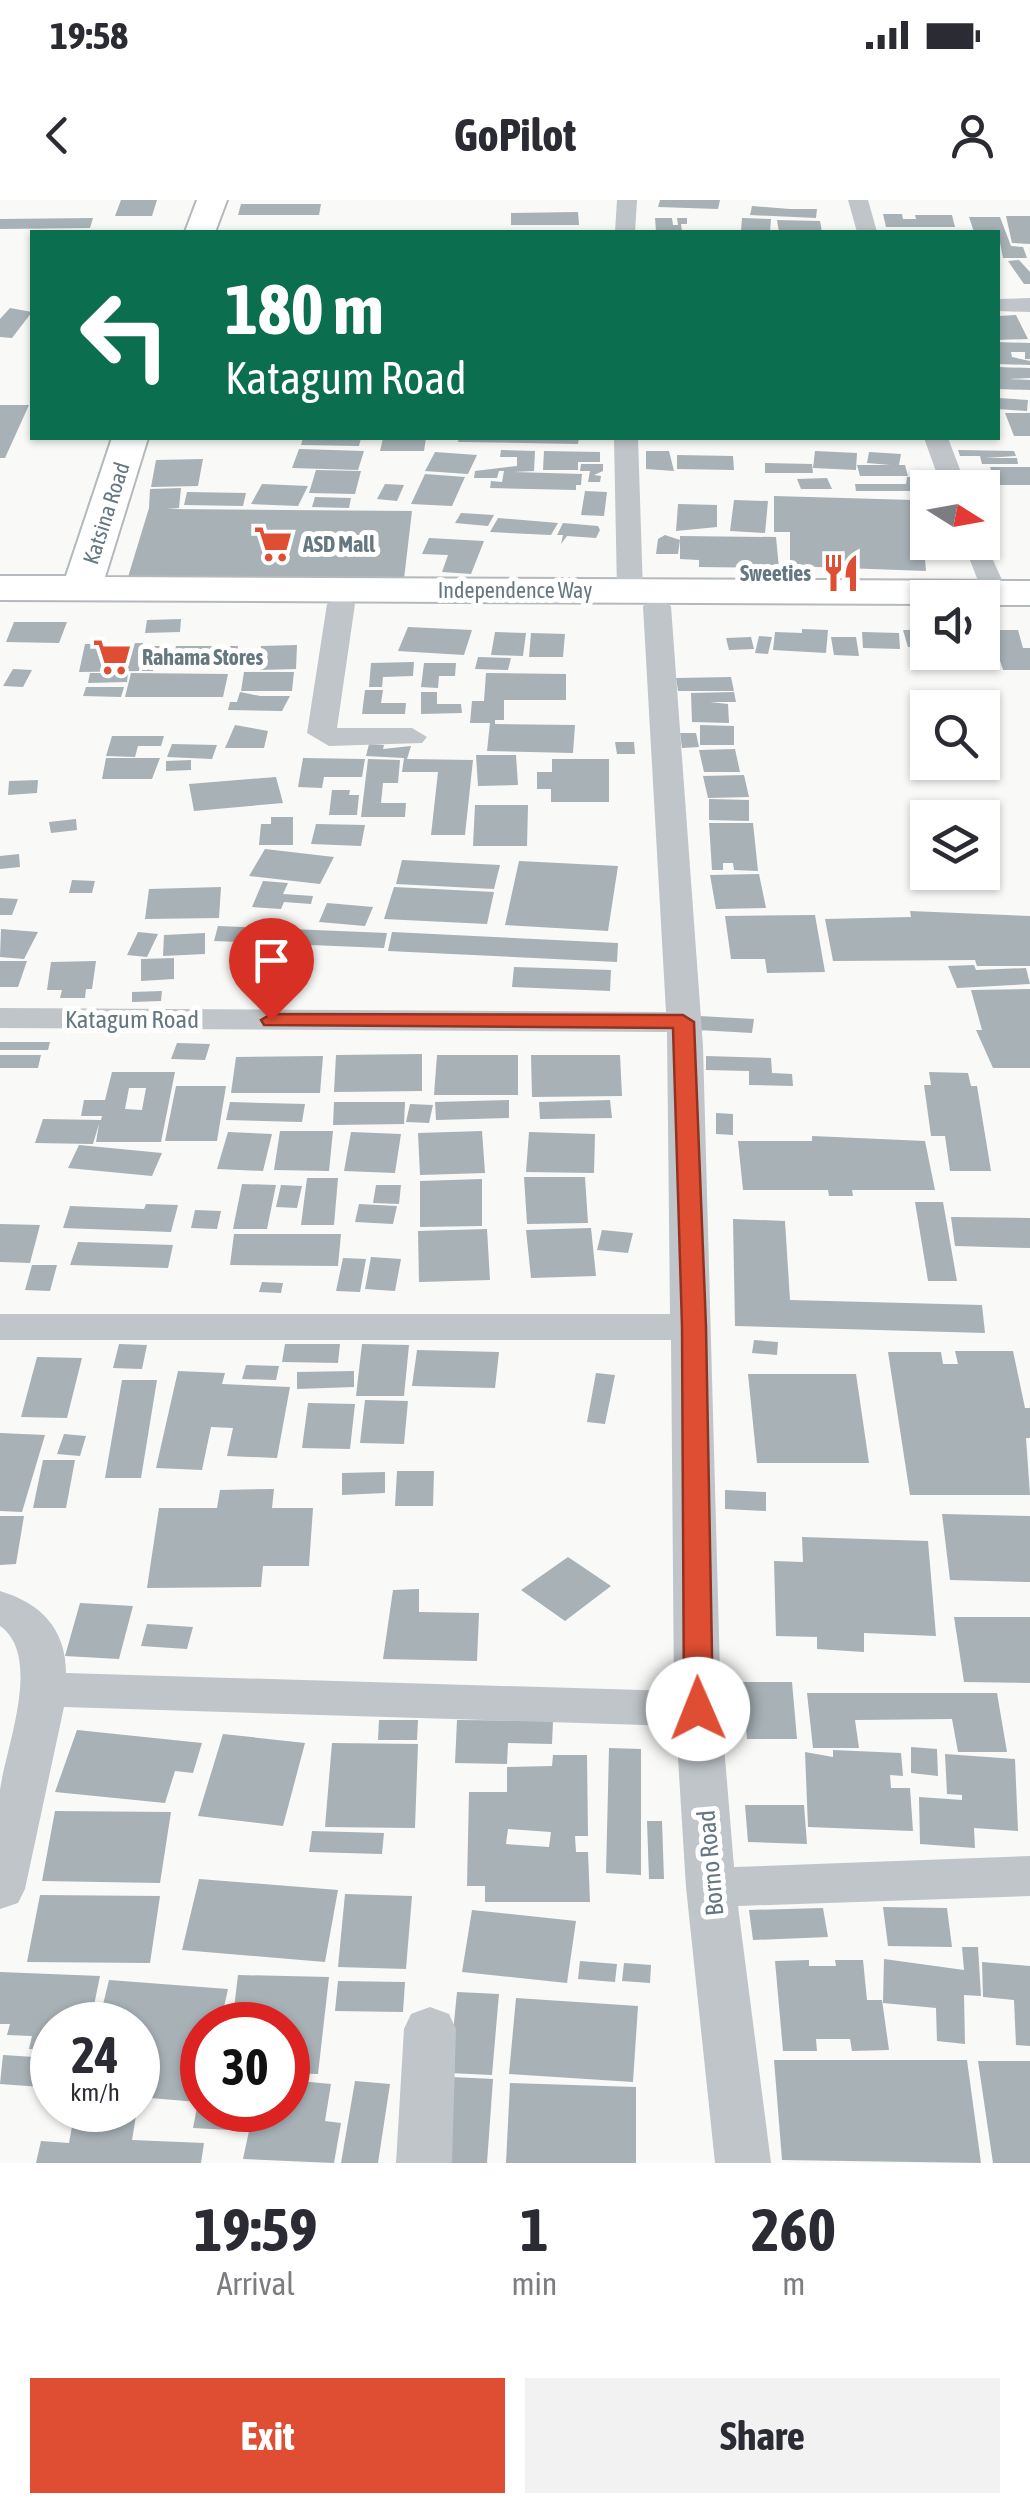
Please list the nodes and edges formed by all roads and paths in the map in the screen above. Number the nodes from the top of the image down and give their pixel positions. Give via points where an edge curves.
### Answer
1 (212, 200) edge
2 (627, 200) edge
3 (858, 200) edge
4 (201, 230) edge
5 (625, 230) edge
6 (866, 230) edge
7 (1030, 305) edge
8 (1000, 306) edge
9 (129, 440) edge
10 (626, 440) edge
11 (937, 440) edge
12 (948, 470) edge
13 (986, 560) edge
14 (0, 588) edge
15 (82, 588) junction
16 (644, 598) junction
17 (1009, 600) edge
18 (0, 601) edge
19 (341, 604) junction
20 (910, 605) edge
21 (412, 736) dead end
22 (0, 1018) edge
23 (683, 1022) junction
24 (0, 1327) edge
25 (694, 1327) junction
26 (0, 1607) edge
27 (44, 1689) junction
28 (698, 1709) junction
29 (1030, 1876) edge
30 (710, 1887) junction
31 (0, 1889) edge
32 (430, 2029) dead end
33 (424, 2163) edge
34 (742, 2163) edge

1 - 4 main road
2 - 5 street
3 - 6 street
7 - 8 street
9 - 15 main road, Katsina Road
10 - 16 street, Borno Road
11 - 12 street
13 - 17 street
14 - 15 main road, Independence Way
15 - 16 main road, Independence Way
16 - 17 main road, Independence Way
16 - 19 main road, Independence Way
16 - 20 main road, Independence Way
16 - 23 street, Borno Road
18 - 19 main road, Independence Way
19 - 21 street via 322,733
22 - 23 street, Katagum Road
23 - 25 street, Borno Road
24 - 25 street
25 - 28 street, Borno Road
26 - 27 street via 20,1614 39,1642
27 - 28 street
27 - 31 street
28 - 30 street, Borno Road
29 - 30 street
30 - 34 street, Borno Road
32 - 33 street

